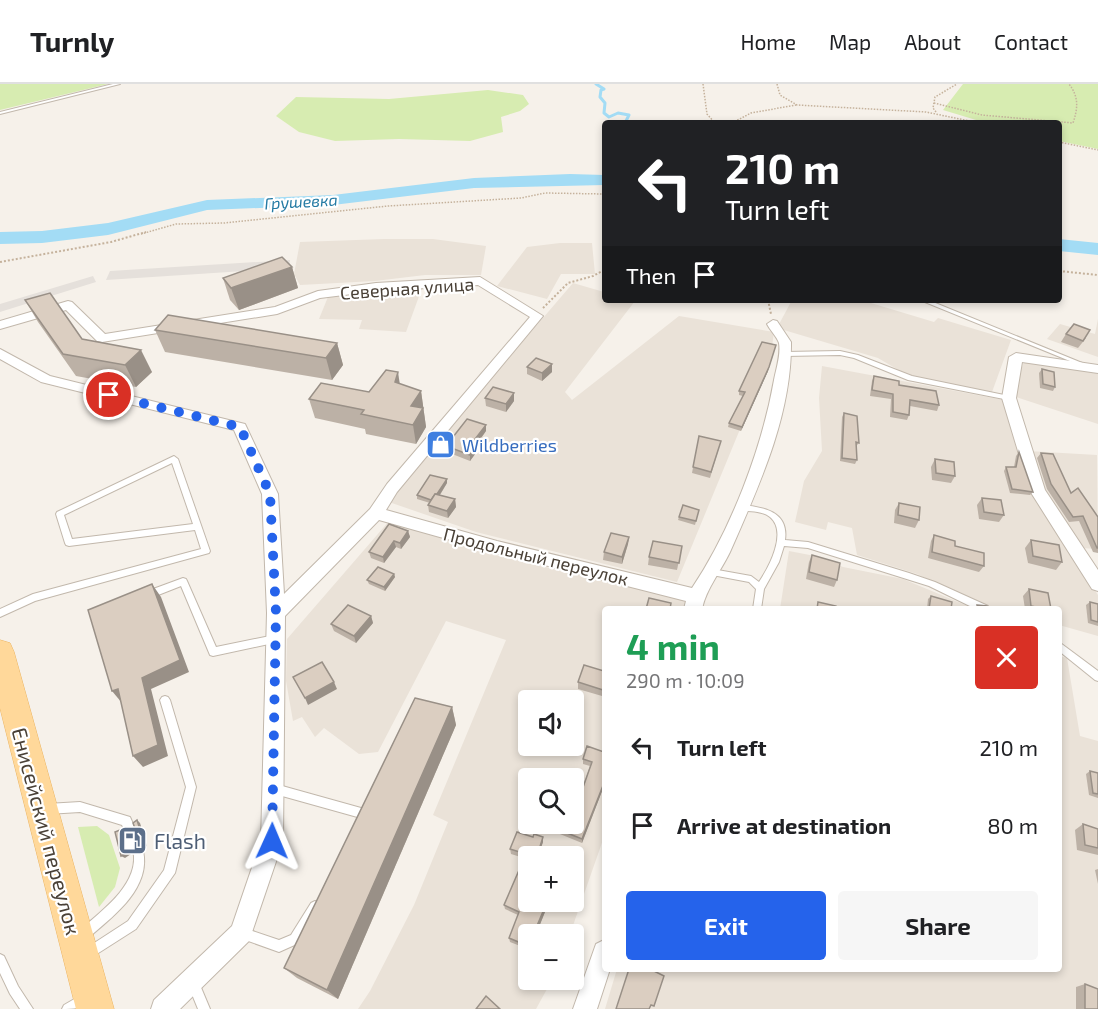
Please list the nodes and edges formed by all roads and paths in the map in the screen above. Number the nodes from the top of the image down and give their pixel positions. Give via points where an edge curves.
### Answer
1 (118, 84) edge
2 (704, 84) edge
3 (777, 84) edge
4 (957, 84) edge
5 (1069, 84) edge
6 (934, 103) junction
7 (797, 105) junction
8 (0, 112) edge
9 (938, 113) junction
10 (712, 120) edge
11 (738, 120) edge
12 (967, 120) edge
13 (1039, 120) edge
14 (1062, 122) edge
15 (1062, 143) edge
16 (1098, 150) edge
17 (602, 194) edge
18 (0, 262) edge
19 (602, 271) edge
20 (1062, 272) edge
21 (1098, 275) edge
22 (931, 303) edge
23 (537, 316) junction
24 (773, 324) dead end
25 (0, 325) edge
26 (0, 353) edge
27 (785, 354) junction
28 (1094, 368) edge
29 (1009, 398) junction
30 (741, 508) junction
31 (376, 513) junction
32 (197, 527) junction
33 (781, 543) junction
34 (712, 572) junction
35 (1098, 584) edge
36 (760, 588) junction
37 (136, 600) edge
38 (694, 603) edge
39 (757, 606) edge
40 (979, 606) edge
41 (0, 613) edge
42 (276, 613) junction
43 (276, 639) junction
44 (1062, 648) edge
45 (0, 652) edge
46 (1098, 677) edge
47 (165, 700) dead end
48 (272, 788) junction
49 (42, 809) junction
50 (361, 812) edge
51 (321, 897) edge
52 (241, 933) junction
53 (79, 949) junction
54 (602, 958) edge
55 (0, 960) edge
56 (192, 980) junction
57 (85, 1004) edge
58 (27, 1009) edge
59 (163, 1009) edge
60 (204, 1009) edge
61 (585, 1009) edge

1 - 8 lane
2 - 10 path via 707,114
3 - 7 path via 780,96
4 - 6 path via 935,97
5 - 14 path via 1079,102 1073,123
6 - 9 path
6 - 13 path via 982,115
7 - 9 path
7 - 11 path via 752,113
9 - 12 path
15 - 16 path
17 - 18 path via 545,193 224,223 176,224 111,242
19 - 23 path via 593,278 565,284
20 - 21 path
22 - 28 lane
23 - 25 street, Северная улица via 480,281 318,295 277,310 102,338 68,305
23 - 31 street via 392,488
24 - 27 street via 784,342
26 - 42 street via 46,379 240,427 270,494
27 - 29 lane via 856,356 910,378
27 - 30 street via 776,408 754,480
28 - 29 street via 1016,357
29 - 35 street via 1038,491
30 - 33 lane via 759,508 779,520 783,531
30 - 34 street
31 - 38 street, Продольный переулок
31 - 42 street
32 - 32 lane via 174,459 60,514 69,543
32 - 41 lane via 206,551 33,598
33 - 36 lane via 775,567
33 - 40 lane via 808,545 909,576
34 - 36 lane via 752,579
34 - 38 street
36 - 39 lane
37 - 43 lane via 183,581 213,652
42 - 43 street
43 - 48 street
44 - 46 lane
45 - 49 main road, Енисейский переулок
47 - 53 lane via 191,787 169,873 132,925
48 - 50 lane
48 - 52 street via 272,841
49 - 53 main road, Енисейский переулок
49 - 53 lane via 80,807 126,821 139,857 135,881
51 - 52 lane via 295,939 279,946
52 - 56 street
53 - 57 main road, Енисейский переулок
54 - 61 street
55 - 58 lane
56 - 59 street
56 - 60 lane

